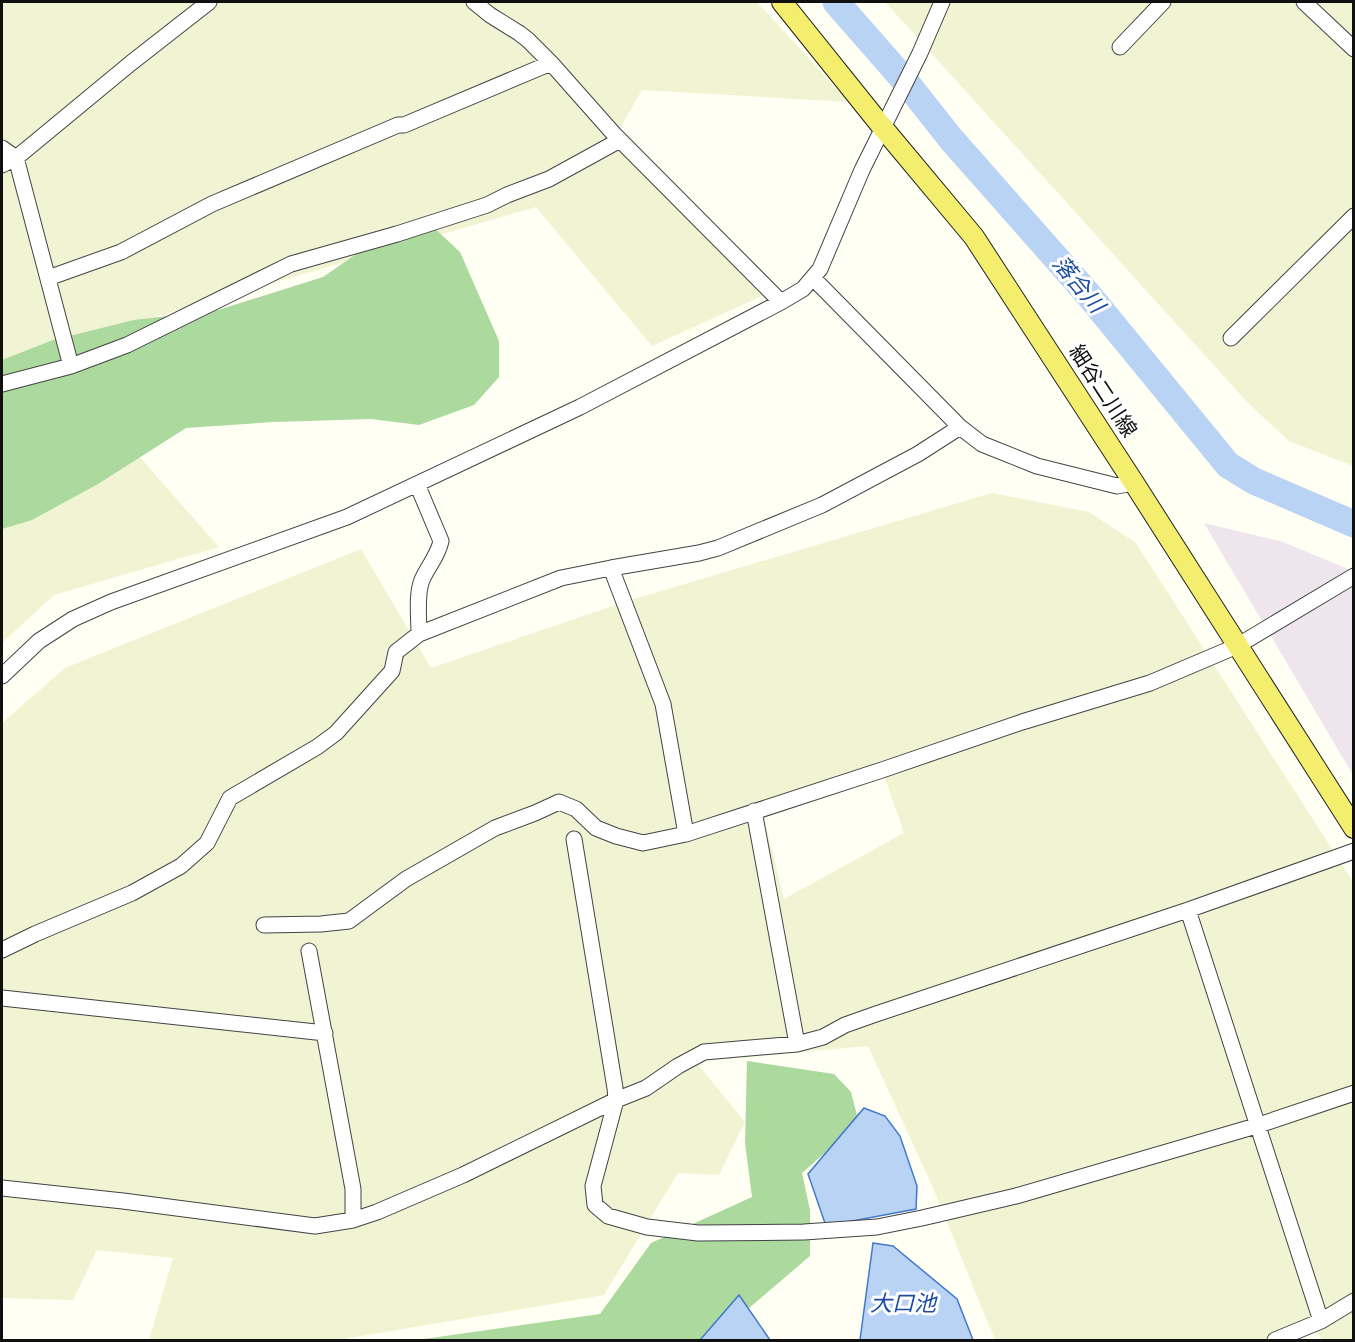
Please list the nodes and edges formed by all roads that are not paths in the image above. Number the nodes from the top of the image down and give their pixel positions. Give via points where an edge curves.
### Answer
1 (209, 2) edge
2 (474, 2) edge
3 (782, 2) edge
4 (942, 2) edge
5 (1163, 2) edge
6 (1304, 2) edge
7 (1120, 47) dead end
8 (1353, 49) edge
9 (551, 63) junction
10 (887, 119) junction
11 (620, 140) junction
12 (2, 148) edge
13 (16, 158) junction
14 (2, 165) edge
15 (1353, 216) edge
16 (48, 278) junction
17 (813, 278) junction
18 (781, 302) junction
19 (1231, 338) dead end
20 (71, 366) junction
21 (2, 384) edge
22 (960, 427) junction
23 (1134, 483) junction
24 (417, 484) junction
25 (611, 568) junction
26 (1353, 576) edge
27 (419, 634) junction
28 (1237, 646) junction
29 (2, 676) edge
30 (754, 811) junction
31 (1353, 828) edge
32 (686, 834) junction
33 (574, 839) dead end
34 (1353, 852) edge
35 (1188, 910) junction
36 (264, 926) dead end
37 (2, 950) edge
38 (309, 951) dead end
39 (2, 998) edge
40 (324, 1033) junction
41 (797, 1044) junction
42 (1353, 1093) edge
43 (616, 1100) junction
44 (1256, 1126) junction
45 (2, 1188) edge
46 (353, 1220) junction
47 (1353, 1301) edge
48 (1321, 1322) junction
49 (1275, 1341) edge

1 - 13 street
2 - 9 street via 528,40
3 - 10 main road, 細谷二川線
4 - 10 street
5 - 7 street
6 - 8 street
9 - 11 street
9 - 16 street via 212,204 121,252
10 - 17 street
10 - 23 main road, 細谷二川線 via 974,237
11 - 18 street
11 - 20 street via 549,179 487,205 291,264 128,345
12 - 13 street
13 - 14 street
13 - 16 street
15 - 19 street
16 - 20 street
17 - 18 street
17 - 22 street
18 - 24 street via 580,407
20 - 21 street
22 - 23 street via 982,444 1037,466 1118,486
22 - 25 street via 822,505 718,548
23 - 28 main road, 細谷二川線
24 - 27 street via 441,541 420,588
24 - 29 street via 347,517 73,619 39,641
25 - 27 street via 561,578
25 - 32 street via 663,704
26 - 28 street
27 - 37 street via 396,652 392,671 336,733 230,798 207,843 181,866 132,893
28 - 30 street via 1150,683
28 - 31 main road, 細谷二川線
30 - 32 street
30 - 41 street
32 - 36 street via 643,843 596,828 576,809 559,802 495,828 406,879 348,921
33 - 43 street
34 - 35 street
35 - 41 street
35 - 44 street
38 - 40 street
39 - 40 street
40 - 46 street via 353,1189
41 - 43 street via 704,1052 646,1088
42 - 44 street
43 - 44 street via 593,1186 595,1205 608,1216 647,1227 698,1233 877,1227 1016,1196
43 - 46 street via 464,1174
44 - 48 street
45 - 46 street via 315,1226
47 - 48 street
48 - 49 street

